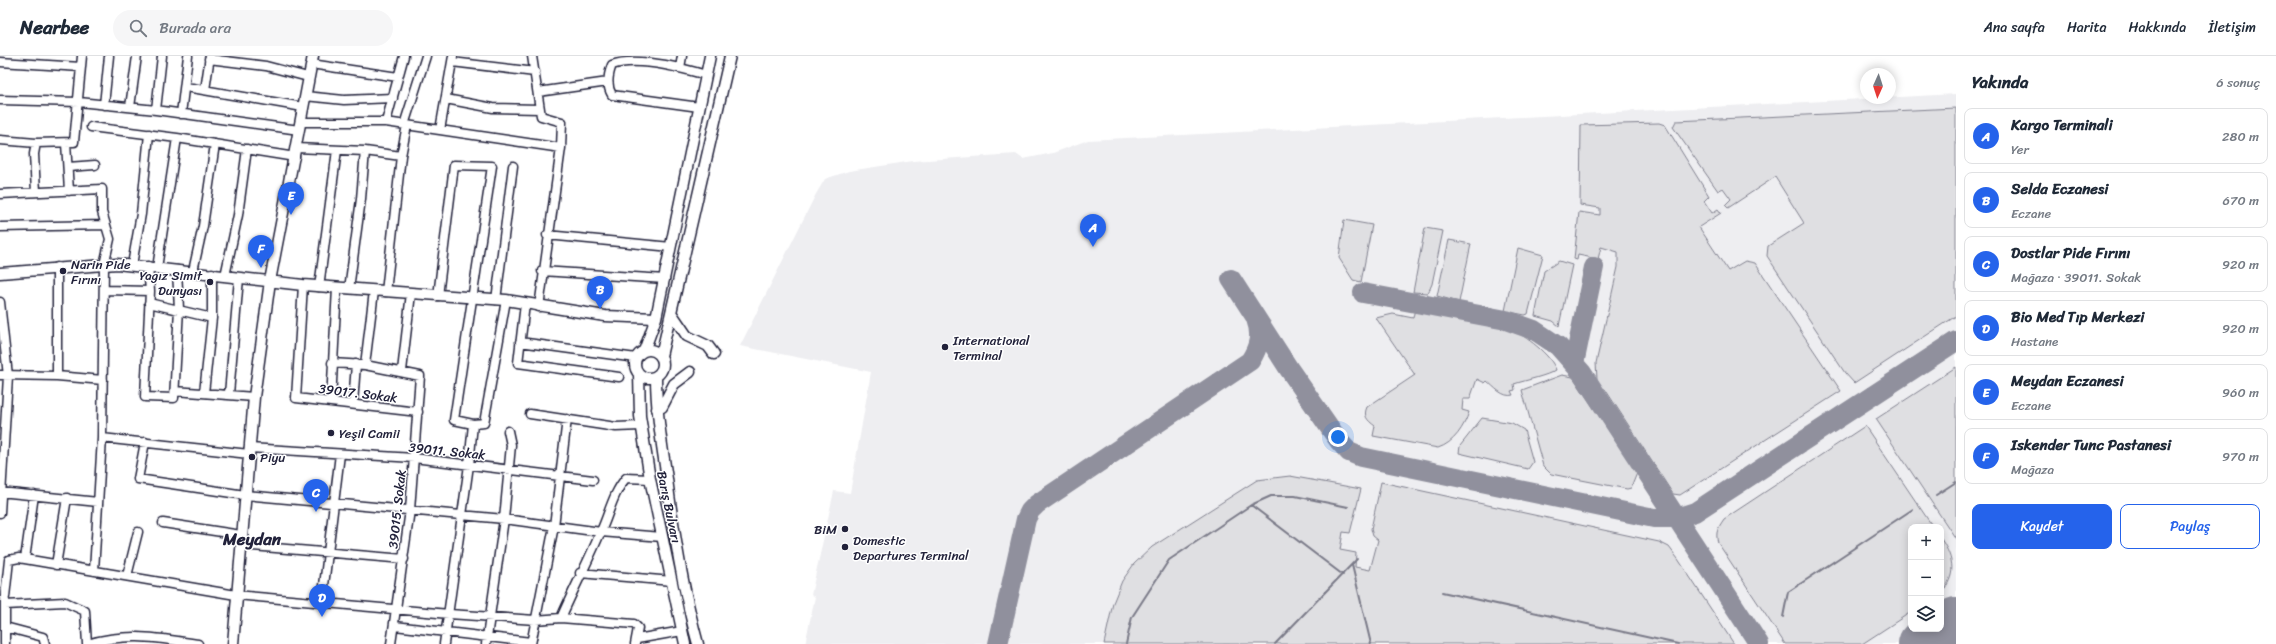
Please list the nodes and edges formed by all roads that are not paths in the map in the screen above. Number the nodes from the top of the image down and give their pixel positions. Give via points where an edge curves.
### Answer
1 (82, 56) edge
2 (110, 56) edge
3 (137, 56) edge
4 (162, 56) edge
5 (188, 56) edge
6 (404, 56) edge
7 (426, 56) edge
8 (532, 56) edge
9 (682, 56) edge
10 (710, 56) edge
11 (730, 56) edge
12 (209, 57) edge
13 (453, 59) edge
14 (627, 59) edge
15 (312, 60) edge
16 (0, 62) edge
17 (81, 67) junction
18 (680, 68) junction
19 (535, 72) junction
20 (706, 75) junction
21 (308, 77) junction
22 (398, 77) junction
23 (608, 82) junction
24 (186, 87) junction
25 (205, 90) junction
26 (538, 92) junction
27 (305, 96) junction
28 (393, 98) junction
29 (446, 99) junction
30 (0, 100) edge
31 (79, 102) junction
32 (104, 105) junction
33 (130, 107) junction
34 (303, 107) junction
35 (700, 107) junction
36 (540, 109) junction
37 (156, 110) junction
38 (181, 114) junction
39 (386, 122) junction
40 (406, 125) junction
41 (300, 126) junction
42 (92, 127) dead end
43 (440, 130) junction
44 (149, 134) junction
45 (177, 138) junction
46 (0, 140) edge
47 (66, 143) junction
48 (36, 144) junction
49 (215, 144) junction
50 (561, 148) junction
51 (247, 149) junction
52 (337, 150) junction
53 (365, 151) junction
54 (295, 152) junction
55 (401, 156) junction
56 (68, 166) junction
57 (95, 166) dead end
58 (513, 166) dead end
59 (69, 191) junction
60 (36, 192) junction
61 (0, 194) edge
62 (105, 226) junction
63 (0, 227) edge
64 (547, 235) junction
65 (671, 247) junction
66 (104, 265) junction
67 (132, 265) junction
68 (57, 267) junction
69 (153, 267) junction
70 (177, 270) junction
71 (193, 271) junction
72 (542, 271) junction
73 (0, 273) edge
74 (212, 274) junction
75 (225, 276) junction
76 (239, 278) junction
77 (665, 279) junction
78 (270, 281) junction
79 (303, 285) junction
80 (319, 287) junction
81 (337, 288) junction
82 (349, 289) junction
83 (105, 290) junction
84 (150, 290) junction
85 (374, 291) junction
86 (386, 292) junction
87 (410, 293) junction
88 (438, 296) junction
89 (473, 298) junction
90 (501, 300) junction
91 (0, 302) edge
92 (149, 303) junction
93 (525, 304) junction
94 (538, 307) junction
95 (179, 309) junction
96 (672, 314) junction
97 (212, 318) junction
98 (656, 318) junction
99 (520, 342) junction
100 (640, 354) junction
101 (714, 354) dead end
102 (661, 356) junction
103 (332, 362) junction
104 (356, 364) junction
105 (365, 365) junction
106 (402, 371) junction
107 (690, 372) dead end
108 (639, 374) junction
109 (4, 375) edge
110 (57, 376) junction
111 (656, 376) junction
112 (619, 377) dead end
113 (103, 380) junction
114 (175, 391) junction
115 (204, 393) junction
116 (230, 394) junction
117 (254, 397) junction
118 (331, 401) junction
119 (353, 404) junction
120 (657, 409) junction
121 (418, 412) junction
122 (530, 414) dead end
123 (567, 419) junction
124 (473, 424) junction
125 (641, 426) junction
126 (508, 431) dead end
127 (102, 438) junction
128 (145, 442) junction
129 (249, 451) junction
130 (340, 454) junction
131 (414, 458) junction
132 (469, 465) junction
133 (509, 470) junction
134 (560, 476) junction
135 (650, 479) junction
136 (593, 480) dead end
137 (1, 492) edge
138 (34, 495) junction
139 (245, 495) junction
140 (67, 498) junction
141 (98, 502) junction
142 (334, 502) junction
143 (410, 510) junction
144 (0, 513) edge
145 (462, 515) junction
146 (504, 519) junction
147 (163, 524) dead end
148 (554, 526) junction
149 (138, 532) dead end
150 (601, 532) junction
151 (662, 537) junction
152 (240, 540) junction
153 (328, 552) junction
154 (404, 559) junction
155 (25, 560) junction
156 (56, 564) junction
157 (94, 571) junction
158 (580, 573) junction
159 (127, 576) junction
160 (672, 581) junction
161 (236, 595) junction
162 (3, 599) edge
163 (322, 602) junction
164 (397, 608) junction
165 (449, 614) junction
166 (490, 617) junction
167 (561, 618) junction
168 (535, 620) junction
169 (395, 626) junction
170 (5, 628) junction
171 (682, 631) junction
172 (446, 632) junction
173 (487, 641) edge
174 (636, 642) edge
175 (531, 643) edge
176 (5, 644) edge
177 (44, 644) edge
178 (87, 644) edge
179 (198, 644) edge
180 (232, 644) edge
181 (391, 644) edge
182 (444, 644) edge
183 (685, 644) edge
184 (698, 644) edge

1 - 17 street
2 - 32 street
3 - 33 street
4 - 37 street
5 - 24 street
6 - 22 street
7 - 40 street
8 - 19 street
9 - 18 street
10 - 20 main road
11 - 96 main road
12 - 21 street via 266,66
12 - 25 street
13 - 19 street
13 - 29 street
14 - 18 street
14 - 23 street via 612,65
15 - 21 main road
15 - 22 street
16 - 17 street
17 - 31 street
18 - 20 street
19 - 26 street
20 - 35 main road
21 - 27 main road
22 - 28 street
23 - 26 street
23 - 35 street via 608,90 612,95
24 - 25 street
24 - 38 street
25 - 34 street
26 - 36 street
27 - 28 street via 344,100
27 - 34 main road
28 - 39 street
29 - 36 street via 493,108
29 - 43 street
30 - 31 street
31 - 32 street
31 - 47 street via 74,142
32 - 33 street
33 - 37 street
34 - 41 main road
35 - 65 main road
36 - 50 street via 541,116 562,122
37 - 38 street
38 - 41 street
39 - 40 street
39 - 41 street
40 - 43 street
40 - 55 street
41 - 54 main road
42 - 44 street
43 - 50 street
44 - 45 street
44 - 67 street via 142,214
45 - 49 street
45 - 69 street
46 - 48 street
47 - 48 street
47 - 56 street
48 - 60 street
49 - 51 street
49 - 71 street via 203,226
50 - 64 street
51 - 54 street
51 - 75 street via 238,215
52 - 53 street
52 - 54 street
52 - 80 street
53 - 55 street
53 - 82 street
54 - 78 main road
55 - 86 street
56 - 57 street
56 - 59 street
58 - 90 street
59 - 60 street
59 - 62 street via 102,189
60 - 61 street
62 - 63 street
62 - 66 street via 110,239
64 - 65 street
64 - 72 street
65 - 77 main road
66 - 67 main road
66 - 68 main road
66 - 83 street
67 - 69 main road
68 - 73 main road
68 - 110 street
69 - 70 main road
69 - 84 street
70 - 71 main road
70 - 95 street
71 - 74 main road
72 - 77 street
72 - 94 street
74 - 75 main road
74 - 97 street
75 - 76 main road
76 - 78 main road
76 - 116 street
77 - 98 main road
78 - 79 main road
78 - 117 main road
79 - 80 main road
79 - 118 street, 39017. Sokak via 296,398
80 - 81 main road
81 - 82 main road
81 - 103 street
82 - 85 main road
83 - 84 street
83 - 113 street
84 - 92 street
85 - 86 main road
85 - 105 street
86 - 87 main road
87 - 88 main road
87 - 106 street
88 - 89 main road
88 - 89 street via 454,165 492,166
89 - 90 main road
89 - 124 street via 454,420
90 - 93 main road
90 - 124 street via 484,423
91 - 109 street
92 - 95 street
92 - 114 street via 145,397 174,398
93 - 94 main road
93 - 99 street
94 - 98 main road via 605,316
95 - 97 street
95 - 114 street
96 - 101 main road via 687,336 708,346
96 - 102 main road
97 - 115 street
98 - 100 main road
99 - 100 street
99 - 112 street via 518,363
100 - 102 main road via 653,350
100 - 108 main road via 635,366
102 - 111 main road via 663,368
103 - 104 street
103 - 118 street
104 - 105 street
104 - 119 street
105 - 106 street
106 - 121 street, 39015. Sokak via 420,376
107 - 120 main road via 674,384 662,407
108 - 111 main road via 647,378
108 - 125 main road, Barış Bulvarı
109 - 110 street
109 - 137 street
110 - 113 street
111 - 120 main road, Barış Bulvarı
113 - 127 street
114 - 115 street
115 - 116 street
116 - 117 street
117 - 129 main road
118 - 119 street, 39017. Sokak
119 - 121 street, 39017. Sokak
120 - 184 main road, Barış Bulvarı via 674,532
121 - 131 street, 39015. Sokak
122 - 123 street
123 - 125 street via 616,427
123 - 134 street
124 - 132 street
125 - 135 main road, Barış Bulvarı
126 - 133 street via 512,445
127 - 128 street, 39011. Sokak
127 - 141 street
128 - 129 street, 39011. Sokak
128 - 139 street via 138,478
129 - 130 street, 39011. Sokak
129 - 139 main road
130 - 131 street, 39011. Sokak
130 - 142 street
131 - 132 street, 39011. Sokak
131 - 143 street, 39015. Sokak
132 - 133 street, 39011. Sokak
132 - 145 street
133 - 134 street, 39011. Sokak
133 - 146 street
134 - 136 street, 39011. Sokak
134 - 148 street
135 - 150 street via 626,478 620,485
135 - 151 main road, Barış Bulvarı
137 - 138 street
137 - 144 street
138 - 140 street
138 - 155 street
139 - 142 street
139 - 152 main road
140 - 141 street
140 - 156 street
141 - 157 street
142 - 143 street
142 - 153 street
143 - 145 street
143 - 154 street, 39015. Sokak
145 - 146 street
145 - 165 street
146 - 148 street
146 - 166 street
147 - 152 street
148 - 150 street
148 - 168 street
149 - 159 street
150 - 151 street
150 - 158 street
151 - 160 main road, Barış Bulvarı
152 - 153 street
152 - 161 main road
153 - 154 street
153 - 163 street
154 - 164 street, 39015. Sokak
155 - 156 street
155 - 162 street via 10,560
156 - 157 street
157 - 159 street
158 - 160 street
158 - 167 street
159 - 161 street
160 - 171 main road, Barış Bulvarı
161 - 163 street
161 - 180 main road
162 - 170 street
162 - 178 street via 65,602 85,610
163 - 164 street
164 - 165 street
164 - 169 street, 39015. Sokak
165 - 166 street
165 - 172 street
166 - 168 street
166 - 173 street
167 - 168 street
167 - 174 street via 634,624 638,628
168 - 175 street
169 - 172 street
169 - 181 street, 39015. Sokak
170 - 176 street
170 - 177 street via 43,637
171 - 174 street
171 - 183 main road, Barış Bulvarı
172 - 173 street
172 - 182 street
173 - 175 street
178 - 179 street via 104,639 140,636

